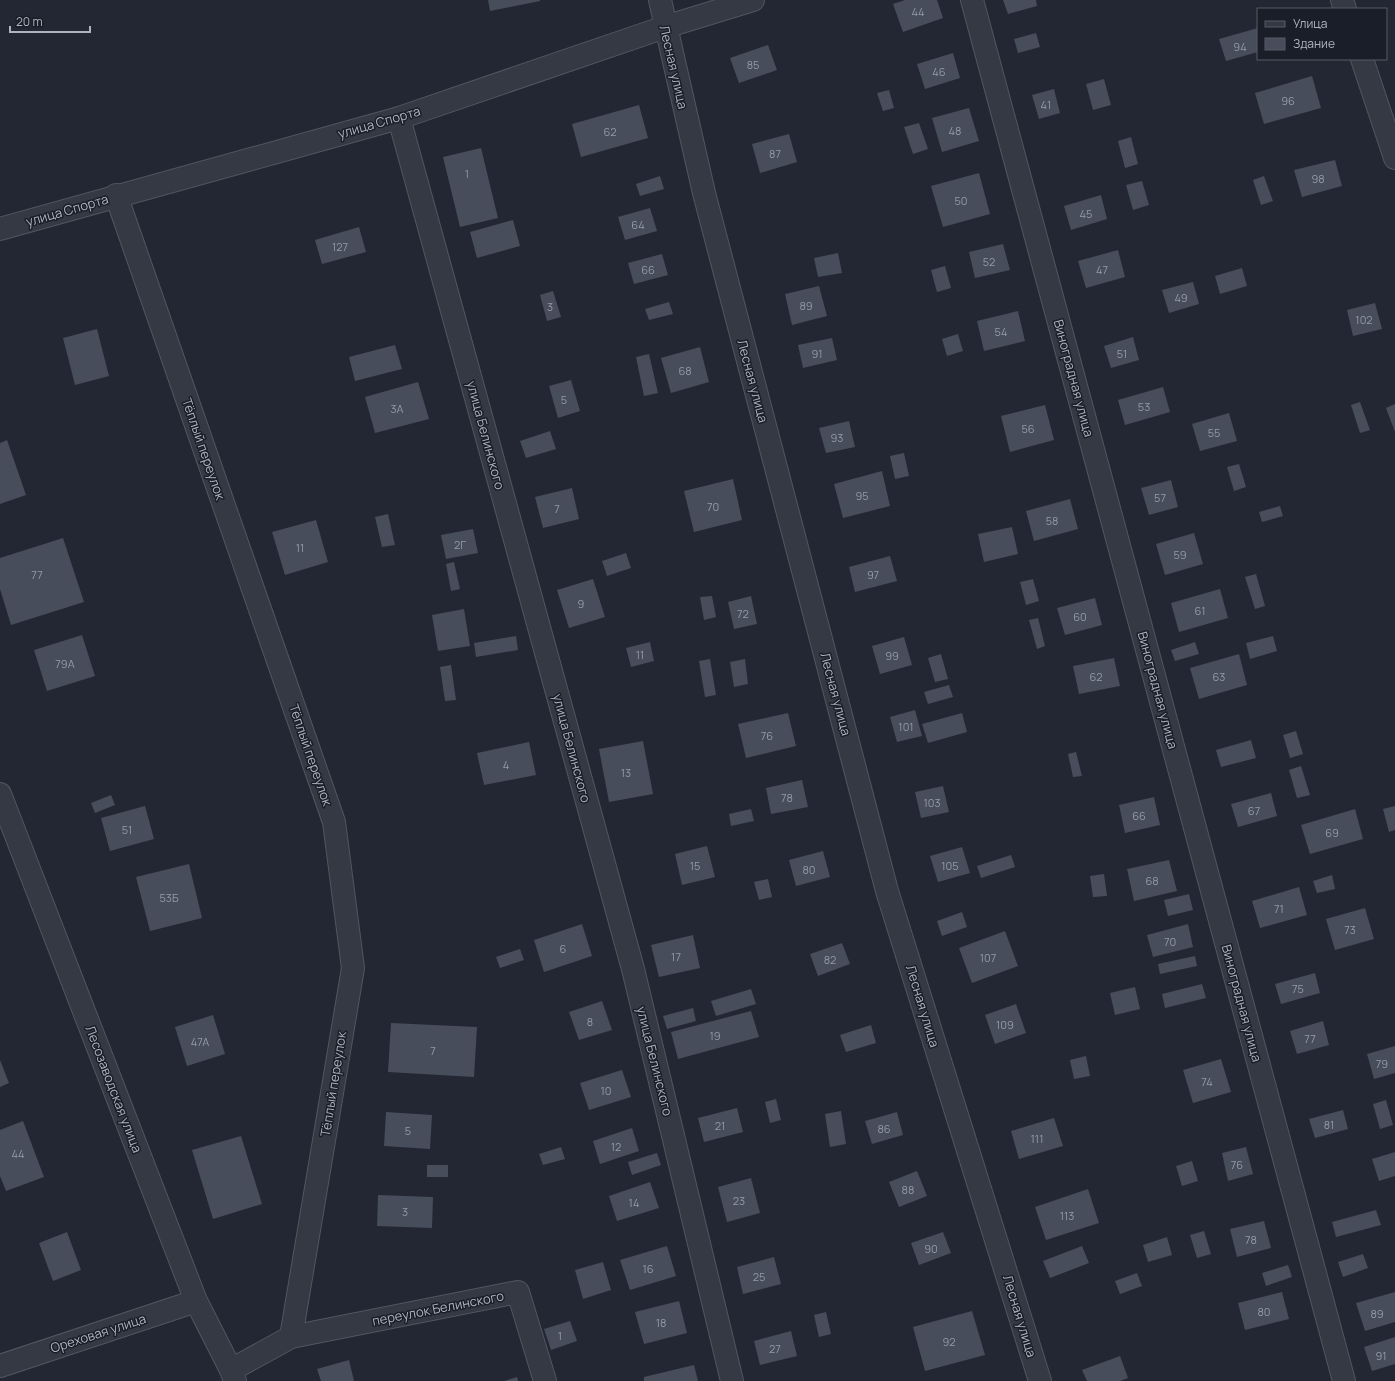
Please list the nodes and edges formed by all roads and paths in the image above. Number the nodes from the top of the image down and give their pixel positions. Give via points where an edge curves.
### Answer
1 (660, 0) edge
2 (754, 0) edge
3 (972, 0) edge
4 (665, 27) junction
5 (1362, 60) edge
6 (399, 118) junction
7 (1395, 158) edge
8 (116, 195) junction
9 (0, 229) edge
10 (0, 794) edge
11 (196, 1301) junction
12 (291, 1337) junction
13 (0, 1366) edge
14 (233, 1376) edge
15 (545, 1381) edge
16 (732, 1381) edge
17 (1040, 1381) edge
18 (1344, 1381) edge

1 - 4 street, Лесная улица
2 - 4 street, улица Спорта
3 - 18 street, Виноградная улица
4 - 6 street, улица Спорта
4 - 17 street, Лесная улица via 704,193 887,891
5 - 7 street
6 - 8 street, улица Спорта
6 - 16 street, улица Белинского via 633,969
8 - 9 street, улица Спорта
8 - 12 street, Тёплый переулок via 334,822 353,968
10 - 11 street, Лесозаводская улица
11 - 13 street, Ореховая улица
11 - 14 street, Лесозаводская улица
12 - 14 street
12 - 15 street, переулок Белинского via 518,1292

